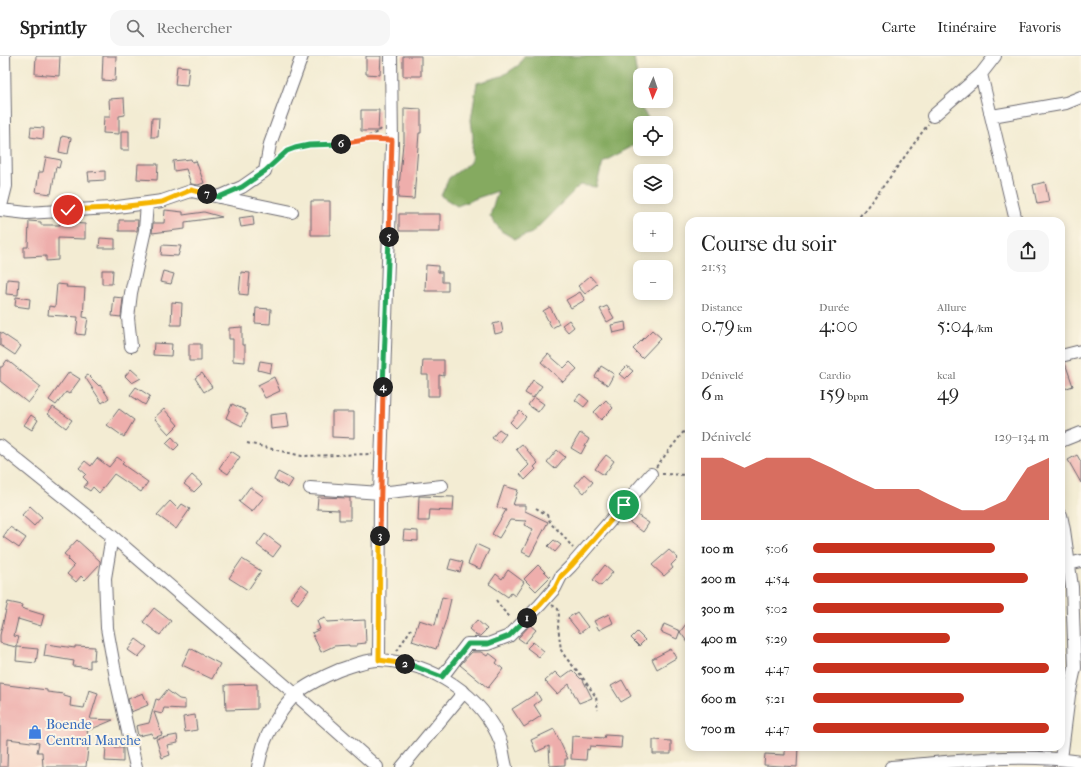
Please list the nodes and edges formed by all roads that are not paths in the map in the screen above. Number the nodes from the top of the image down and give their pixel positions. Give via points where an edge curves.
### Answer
1 (4, 56) edge
2 (302, 56) edge
3 (391, 56) edge
4 (995, 56) edge
5 (981, 74) junction
6 (1081, 97) edge
7 (933, 116) road end
8 (992, 116) junction
9 (219, 197) junction
10 (147, 203) junction
11 (0, 210) edge
12 (292, 212) dead end
13 (1015, 217) edge
14 (131, 346) dead end
15 (1081, 351) edge
16 (1065, 355) edge
17 (1081, 433) edge
18 (1065, 440) edge
19 (0, 446) edge
20 (651, 474) road end
21 (442, 486) dead end
22 (310, 488) dead end
23 (380, 493) junction
24 (1065, 529) edge
25 (112, 536) junction
26 (1075, 563) edge
27 (385, 661) junction
28 (1078, 666) edge
29 (442, 677) junction
30 (464, 692) junction
31 (295, 694) junction
32 (1065, 727) edge
33 (1062, 751) edge
34 (1061, 759) junction
35 (1081, 762) edge
36 (136, 767) edge
37 (258, 767) edge
38 (377, 767) edge
39 (402, 767) edge
40 (506, 767) edge
41 (891, 767) edge

1 - 11 street via 6,186
2 - 9 street via 270,144 265,171 242,187
3 - 23 street via 392,140
4 - 5 street
5 - 7 street
5 - 8 street
6 - 8 street via 1066,103
8 - 13 street
9 - 10 street via 191,190 162,202
9 - 12 street
10 - 11 street via 27,213
10 - 14 street via 145,230 128,318
15 - 16 street
17 - 18 street
19 - 25 street
20 - 29 street via 561,576 555,588 509,636 488,644 468,644
21 - 23 street
22 - 23 street
23 - 27 street
24 - 26 street
25 - 31 street
25 - 36 street via 105,578 107,628
26 - 28 street via 1072,587
27 - 29 street via 414,666
27 - 31 street via 354,665 326,675
28 - 32 street via 1069,695
29 - 30 street
30 - 39 street
30 - 40 street via 486,715 501,744
31 - 37 street via 265,740
31 - 38 street
33 - 34 street
34 - 35 street
34 - 41 street via 999,758

